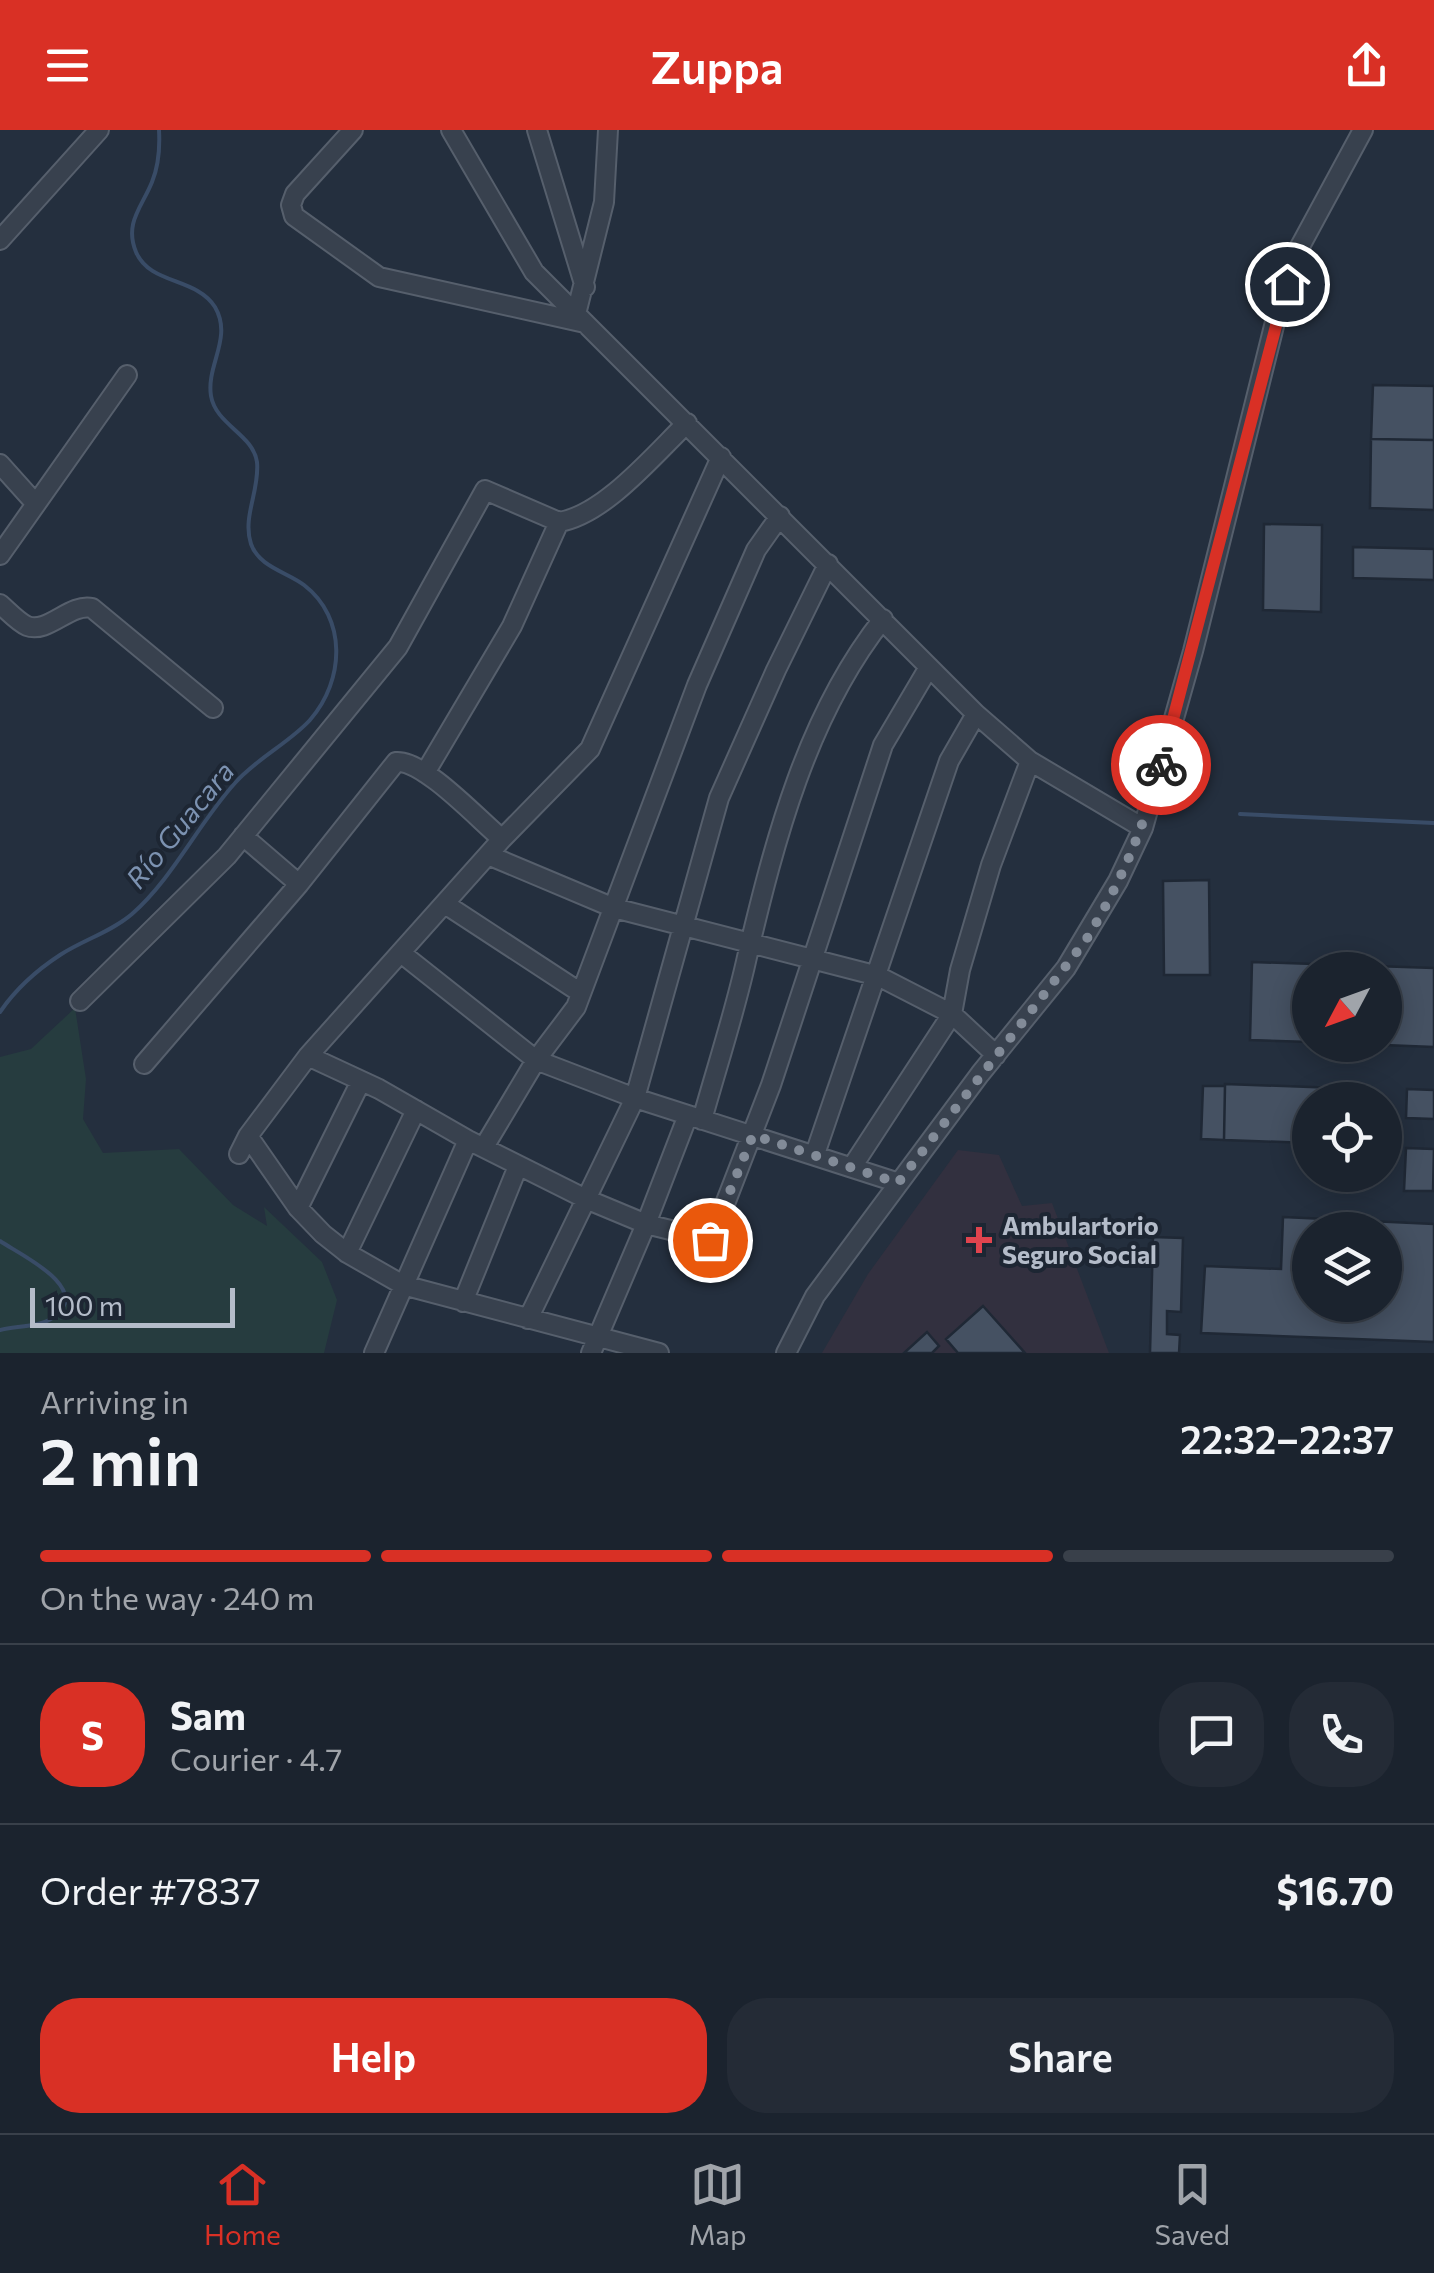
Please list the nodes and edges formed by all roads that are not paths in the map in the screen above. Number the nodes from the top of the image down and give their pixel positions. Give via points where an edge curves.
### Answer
1 (99, 130) edge
2 (353, 130) edge
3 (452, 130) edge
4 (537, 130) edge
5 (608, 130) edge
6 (1363, 130) edge
7 (0, 240) edge
8 (585, 288) junction
9 (581, 318) junction
10 (127, 374) dead end
11 (687, 423) junction
12 (721, 457) junction
13 (0, 464) edge
14 (34, 503) junction
15 (780, 516) junction
16 (558, 522) junction
17 (0, 555) edge
18 (828, 564) junction
19 (0, 604) edge
20 (883, 619) junction
21 (929, 667) junction
22 (213, 708) dead end
23 (976, 714) junction
24 (1030, 761) junction
25 (426, 773) junction
26 (1143, 828) junction
27 (243, 836) junction
28 (502, 840) junction
29 (488, 855) junction
30 (299, 884) junction
31 (445, 904) junction
32 (614, 908) junction
33 (684, 927) junction
34 (750, 944) junction
35 (400, 953) junction
36 (812, 960) junction
37 (878, 976) junction
38 (581, 993) junction
39 (80, 1001) dead end
40 (952, 1014) junction
41 (996, 1055) junction
42 (308, 1056) junction
43 (536, 1060) junction
44 (144, 1064) dead end
45 (360, 1083) junction
46 (635, 1098) junction
47 (416, 1110) junction
48 (695, 1118) junction
49 (753, 1135) junction
50 (248, 1136) junction
51 (476, 1143) junction
52 (239, 1154) dead end
53 (815, 1154) junction
54 (518, 1166) junction
55 (852, 1167) junction
56 (898, 1183) junction
57 (586, 1199) junction
58 (298, 1208) junction
59 (646, 1224) junction
60 (347, 1253) junction
61 (403, 1285) junction
62 (463, 1302) junction
63 (528, 1319) junction
64 (594, 1346) edge
65 (380, 1352) edge
66 (658, 1353) edge
67 (786, 1353) edge

1 - 7 street
2 - 9 street via 295,194 294,216 378,277
3 - 9 street via 534,272
4 - 8 street
5 - 8 street via 604,202
6 - 26 street via 1292,268
8 - 9 street
9 - 11 street
10 - 14 street
11 - 12 street
11 - 16 street via 612,494
12 - 15 street
12 - 28 street via 590,749
13 - 14 street
14 - 17 street
15 - 18 street
15 - 32 street via 756,550 697,685
16 - 25 street via 512,626
16 - 27 street via 486,490 398,648
18 - 20 street
18 - 33 street via 719,798
19 - 22 street via 38,627 92,608
20 - 21 street
20 - 34 street via 828,700 786,812
21 - 23 street
21 - 36 street via 883,745
23 - 24 street
23 - 37 street via 949,760
24 - 26 street
24 - 40 street via 991,865
25 - 28 street
25 - 30 street via 396,762
26 - 41 street via 1086,940
27 - 30 street
27 - 39 street
28 - 29 street
29 - 31 street
29 - 32 street
30 - 44 street
31 - 35 street
31 - 38 street
32 - 33 street
32 - 38 street
33 - 34 street
33 - 46 street
34 - 36 street
34 - 48 street
35 - 42 street
35 - 43 street
36 - 37 street
36 - 49 street
37 - 40 street
37 - 53 street
38 - 43 street
40 - 41 street
40 - 55 street
41 - 56 street
42 - 45 street
42 - 50 street
43 - 46 street
43 - 51 street
45 - 47 street
45 - 58 street
46 - 48 street
46 - 57 street
47 - 51 street
47 - 60 street
48 - 49 street
48 - 59 street
49 - 53 street
49 - 59 street via 710,1240
50 - 52 street
50 - 58 street
51 - 54 street
51 - 61 street
53 - 55 street
54 - 57 street
54 - 62 street
55 - 56 street
56 - 67 street via 815,1296
57 - 59 street
57 - 63 street
58 - 60 street
59 - 64 street
60 - 61 street
61 - 62 street
61 - 65 street
62 - 63 street
63 - 64 street
64 - 66 street

